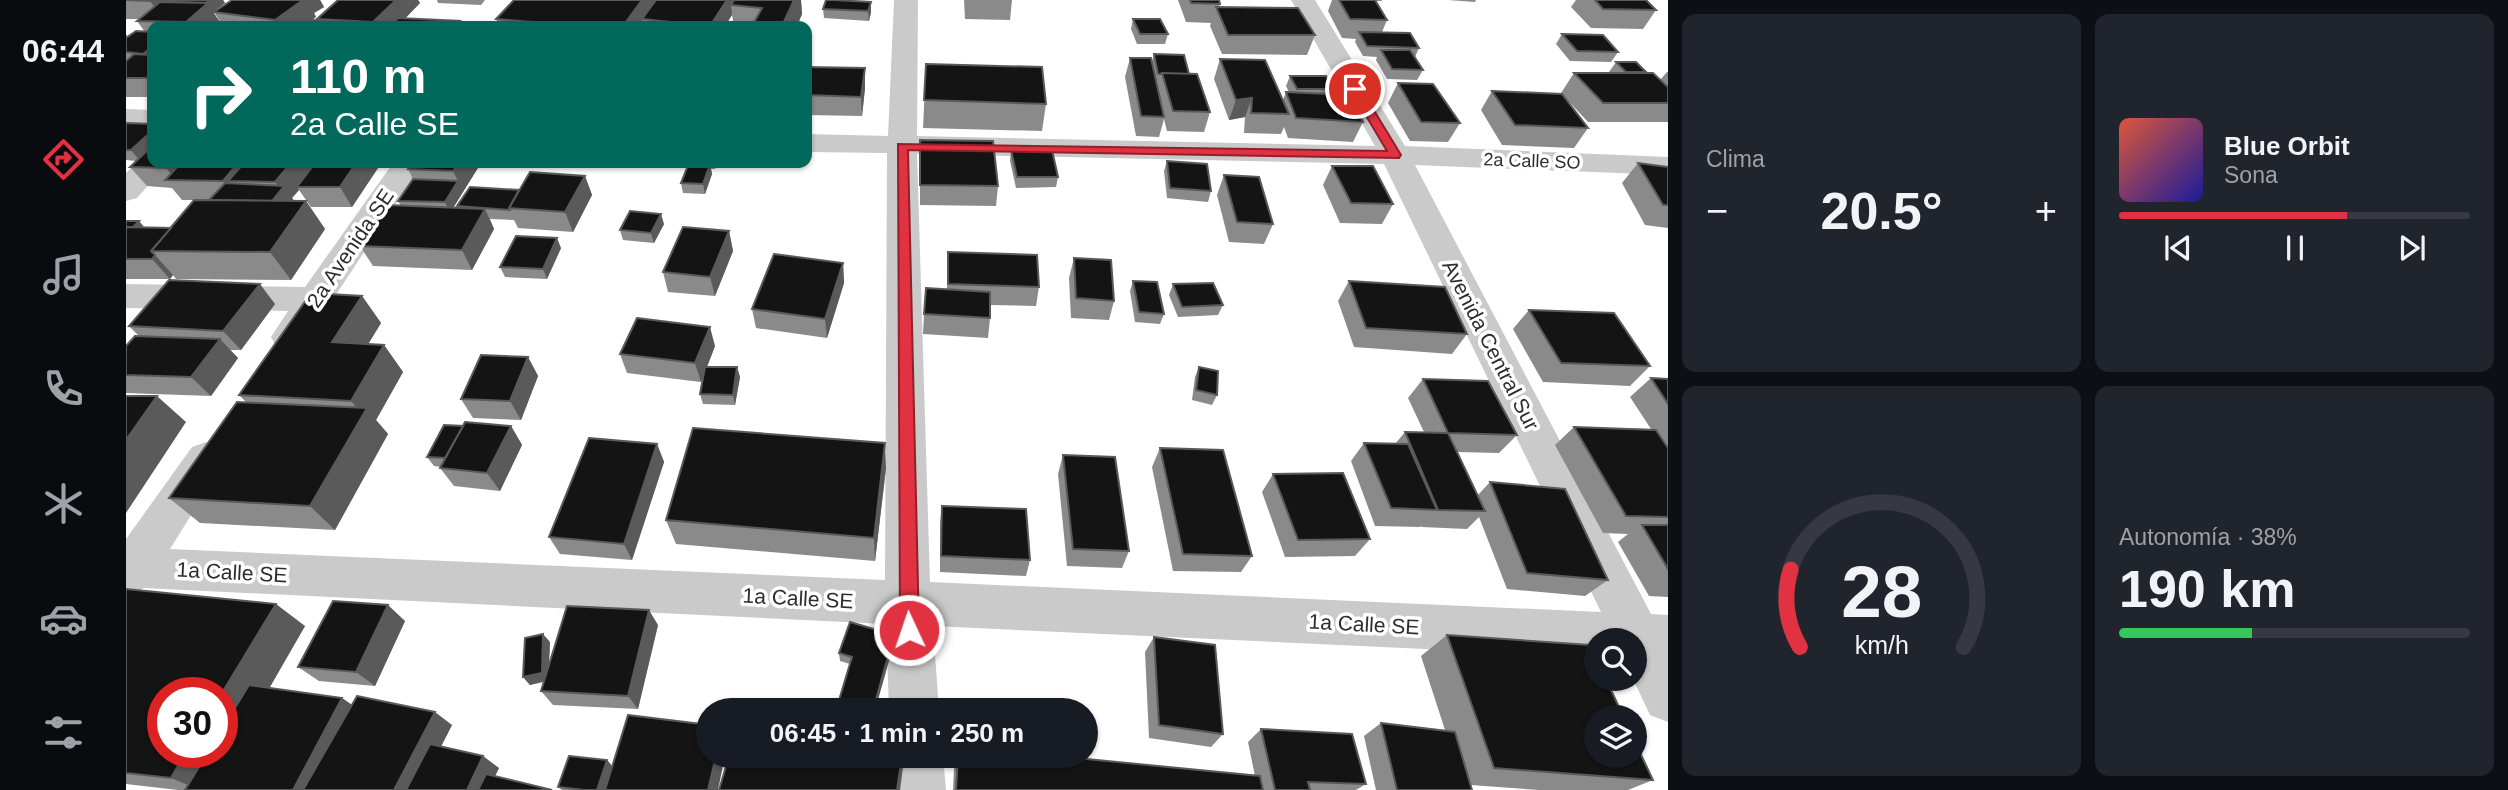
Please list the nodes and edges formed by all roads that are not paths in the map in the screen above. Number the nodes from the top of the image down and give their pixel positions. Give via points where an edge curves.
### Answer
1 (906, 0) edge
2 (1303, 0) edge
3 (126, 117) edge
4 (147, 118) edge
5 (812, 143) edge
6 (902, 146) junction
7 (1395, 155) junction
8 (1668, 166) edge
9 (148, 168) edge
10 (405, 168) edge
11 (126, 191) edge
12 (126, 296) edge
13 (315, 299) junction
14 (269, 366) edge
15 (223, 433) edge
16 (128, 570) edge
17 (908, 603) junction
18 (1653, 637) edge
19 (1668, 697) edge
20 (913, 698) edge
21 (918, 768) edge
22 (919, 790) edge

1 - 6 street
2 - 7 street, Avenida Central Sur
3 - 4 street
5 - 6 street, 2a Calle SO
6 - 7 street, 2a Calle SO
6 - 17 street
7 - 8 street, 2a Calle SO
7 - 18 street, Avenida Central Sur
9 - 11 street
10 - 13 street, 2a Avenida SE
12 - 13 street
13 - 14 street, 2a Avenida SE
15 - 16 street
16 - 17 street, 1a Calle SE
17 - 18 street, 1a Calle SE
17 - 20 street
18 - 19 street, Avenida Central Sur
21 - 22 street

